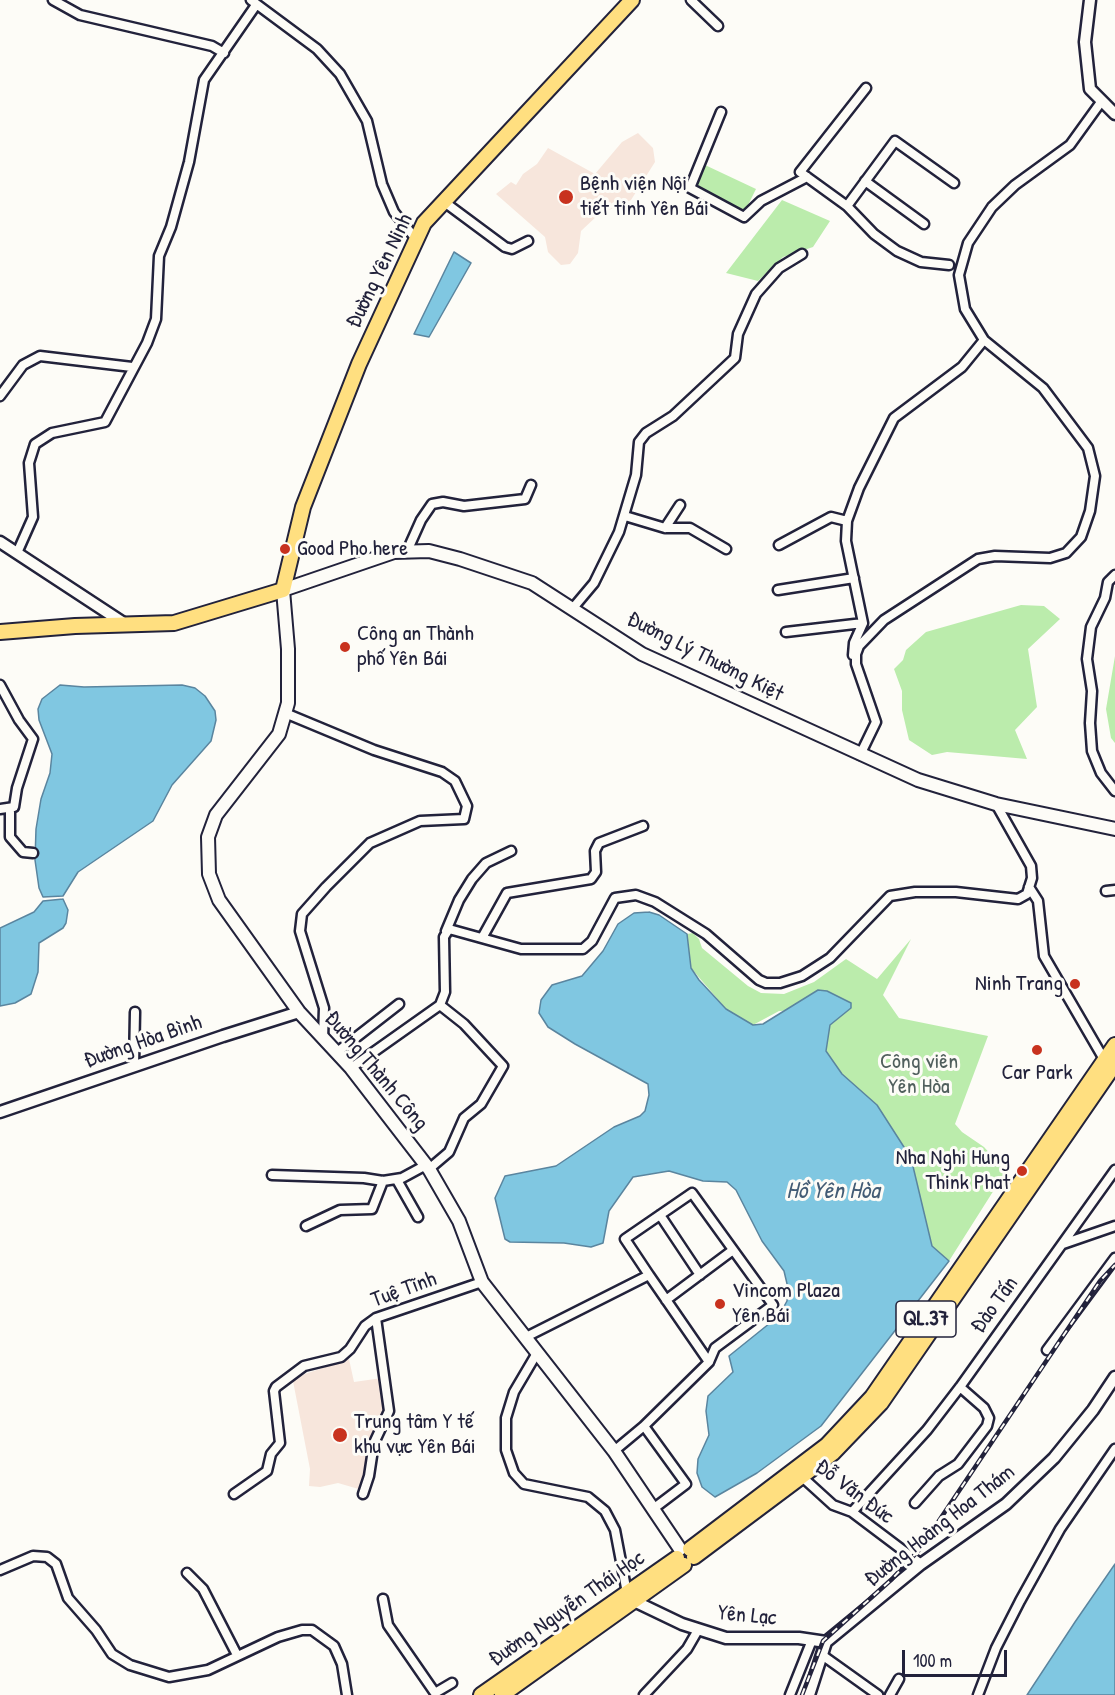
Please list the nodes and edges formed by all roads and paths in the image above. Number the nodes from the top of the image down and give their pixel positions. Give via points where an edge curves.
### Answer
1 (53, 0) edge
2 (632, 0) edge
3 (690, 0) edge
4 (1090, 0) edge
5 (253, 2) edge
6 (717, 26) dead end
7 (224, 53) junction
8 (867, 88) dead end
9 (1101, 102) junction
10 (721, 112) dead end
11 (1115, 114) edge
12 (807, 177) junction
13 (866, 181) junction
14 (954, 183) dead end
15 (443, 201) junction
16 (848, 206) junction
17 (924, 224) dead end
18 (416, 239) junction
19 (528, 241) dead end
20 (802, 254) dead end
21 (949, 265) dead end
22 (984, 340) junction
23 (132, 367) junction
24 (0, 396) edge
25 (531, 485) dead end
26 (680, 505) dead end
27 (625, 516) junction
28 (847, 521) junction
29 (665, 528) junction
30 (0, 542) edge
31 (779, 545) dead end
32 (408, 549) junction
33 (726, 549) dead end
34 (17, 554) junction
35 (1115, 575) edge
36 (854, 578) junction
37 (283, 590) junction
38 (778, 590) dead end
39 (573, 608) junction
40 (863, 623) junction
41 (128, 626) junction
42 (0, 632) edge
43 (786, 632) dead end
44 (855, 659) junction
45 (0, 685) edge
46 (285, 713) junction
47 (860, 755) junction
48 (1115, 791) edge
49 (996, 804) junction
50 (0, 809) edge
51 (10, 809) junction
52 (643, 826) dead end
53 (1115, 828) edge
54 (511, 851) dead end
55 (33, 853) dead end
56 (1029, 887) junction
57 (446, 932) junction
58 (482, 938) junction
59 (399, 1004) dead end
60 (440, 1005) junction
61 (135, 1012) dead end
62 (299, 1012) junction
63 (323, 1039) junction
64 (1115, 1045) edge
65 (336, 1053) junction
66 (135, 1066) junction
67 (351, 1068) junction
68 (1111, 1069) edge
69 (0, 1112) edge
70 (428, 1167) junction
71 (1115, 1170) edge
72 (273, 1175) dead end
73 (397, 1179) junction
74 (383, 1181) junction
75 (660, 1215) junction
76 (418, 1217) dead end
77 (306, 1226) dead end
78 (1115, 1226) edge
79 (1062, 1244) junction
80 (733, 1250) junction
81 (1115, 1258) edge
82 (649, 1275) junction
83 (700, 1275) junction
84 (482, 1282) junction
85 (666, 1300) junction
86 (376, 1317) junction
87 (526, 1337) junction
88 (1047, 1350) dead end
89 (537, 1353) junction
90 (709, 1362) junction
91 (1115, 1377) edge
92 (960, 1387) junction
93 (644, 1426) junction
94 (1115, 1449) edge
95 (614, 1451) junction
96 (799, 1474) junction
97 (234, 1494) dead end
98 (363, 1494) dead end
99 (915, 1503) dead end
100 (653, 1509) junction
101 (852, 1512) junction
102 (685, 1556) junction
103 (921, 1564) junction
104 (0, 1570) edge
105 (187, 1573) dead end
106 (630, 1597) junction
107 (383, 1599) dead end
108 (698, 1630) junction
109 (812, 1640) junction
110 (826, 1642) junction
111 (237, 1655) junction
112 (822, 1655) junction
113 (899, 1679) dead end
114 (452, 1683) dead end
115 (506, 1690) edge
116 (347, 1695) edge
117 (481, 1695) edge
118 (644, 1695) edge
119 (790, 1695) edge
120 (809, 1695) edge
121 (878, 1695) edge
122 (890, 1695) edge
123 (978, 1695) edge

1 - 7 street via 80,15 212,46
2 - 15 main road, Đường Yên Ninh
3 - 6 street
4 - 9 street via 1085,42 1088,75 1090,89
5 - 7 street
5 - 18 street via 317,49 340,74 367,121 382,184 394,212
7 - 23 street via 201,89 189,162 159,256 156,319
8 - 12 street via 800,172
9 - 11 street
9 - 22 street via 1070,145 1003,195 968,243 961,263 960,287 965,309
10 - 12 street via 690,188 744,217 761,201
12 - 16 street
13 - 14 street via 895,141
13 - 16 street
13 - 17 street
15 - 18 main road, Đường Yên Ninh
15 - 19 street via 505,247 512,249
16 - 21 street via 874,234 897,251 921,262
18 - 37 main road, Đường Yên Ninh via 359,364 303,507
20 - 27 street via 779,268 756,294 738,334 735,358 674,416 646,432 639,442 636,475
22 - 28 street via 962,367 890,423
22 - 44 street via 1043,388 1088,448 1095,484 1081,537 1066,553 1050,558 995,556 972,562 884,620 859,646
23 - 24 street via 40,356 23,365
23 - 34 street via 105,422 52,433 35,444 28,463 33,517
25 - 32 street via 525,499 464,506 432,504
26 - 29 street
27 - 29 street
27 - 39 street via 598,576
28 - 31 street via 831,517
28 - 36 street via 846,541
29 - 33 street via 690,528
30 - 34 street
32 - 37 main road, Đường Lý Thường Kiệt
32 - 39 main road, Đường Lý Thường Kiệt via 429,551 519,577
34 - 41 street
35 - 48 street via 1108,582 1091,627 1087,659 1092,691 1092,751 1101,773
36 - 38 street
36 - 40 street
37 - 41 main road via 174,623
37 - 46 main road, Đường Thành Công via 288,649
39 - 47 main road, Đường Lý Thường Kiệt via 642,654
40 - 43 street
40 - 44 street via 854,643
41 - 42 main road
44 - 47 street via 876,722
45 - 51 street via 33,739 14,807
46 - 62 main road, Đường Thành Công via 279,734 216,815 207,851 209,874 219,900
46 - 63 street via 374,750 442,772 455,781 467,806 464,819 420,821 370,843 302,914 300,931 324,1008
47 - 49 main road, Đường Lý Thường Kiệt via 918,780
49 - 53 main road, Đường Lý Thường Kiệt
49 - 56 street via 1031,866
50 - 51 street
51 - 55 street via 10,837 23,852
52 - 58 street via 599,843 595,875 591,879 507,893
54 - 57 street via 486,863 472,879
56 - 58 street via 1027,894 1018,899 956,892 890,896 830,958 802,976 780,983 759,980 706,934 655,902 636,895 615,898 592,941 583,949 521,949
56 - 68 street via 1038,901 1044,956
57 - 58 street via 453,929
57 - 60 street via 445,992
59 - 65 street
60 - 67 street
60 - 70 street via 464,1024 503,1066 481,1104 464,1118 449,1152
61 - 66 street
62 - 63 main road, Đường Thành Công
62 - 66 street, Đường Hòa Bình
63 - 65 main road, Đường Thành Công
64 - 68 main road, Đường Nguyễn Thái Học / QL.37
65 - 67 main road, Đường Thành Công
66 - 69 street, Đường Hòa Bình
67 - 70 main road, Đường Thành Công
68 - 96 main road, Đường Nguyễn Thái Học / QL.37 via 881,1403 834,1453
70 - 73 street
70 - 84 main road, Đường Thành Công via 459,1221
71 - 79 street, Đào Tấn
72 - 74 street
73 - 74 street
73 - 76 street
74 - 77 street via 372,1209 340,1210
75 - 80 street via 692,1193
75 - 82 street via 625,1239
75 - 83 street
78 - 79 street
79 - 92 street, Đào Tấn
80 - 83 street
80 - 90 street via 774,1305 715,1348
81 - 88 street
82 - 85 street
82 - 87 street
83 - 85 street
84 - 86 street, Tuệ Tĩnh
84 - 87 main road, Đường Thành Công
85 - 90 street
86 - 97 street, Tuệ Tĩnh via 341,1357 304,1366 276,1387 280,1443 271,1454 267,1471
86 - 98 street via 389,1411 374,1443
87 - 89 main road, Đường Thành Công
89 - 95 main road, Đường Thành Công
89 - 106 street via 514,1392 506,1418 506,1450 514,1473 524,1484 588,1497 605,1511 615,1530
90 - 93 street
91 - 103 street, Đường Hoàng Hoa Thám via 1093,1410 1030,1482 1006,1504
92 - 99 street via 984,1408 987,1426 958,1464 939,1476
92 - 101 street, Đào Tấn via 927,1430
93 - 95 street
93 - 100 street via 686,1484
94 - 123 street via 1060,1529 1025,1590
95 - 100 main road, Đường Thành Công
96 - 101 street, Đỗ Văn Đức via 833,1505
96 - 102 main road, Đường Nguyễn Thái Học / QL.37
100 - 102 main road, Đường Thành Công
101 - 103 street, Đỗ Văn Đức
102 - 106 main road, Đường Nguyễn Thái Học / QL.37
103 - 110 street, Đường Hoàng Hoa Thám
104 - 111 street via 33,1556 47,1557 56,1564 68,1598 112,1654 130,1665 162,1676 193,1674
105 - 111 street via 203,1589
106 - 108 street, Yên Lạc
106 - 115 main road, Đường Nguyễn Thái Học / QL.37
107 - 114 street via 388,1625 435,1693
108 - 109 street, Yên Lạc via 726,1638
108 - 118 street via 687,1649
109 - 110 street, Yên Lạc
109 - 119 street
110 - 112 street
111 - 116 street via 278,1637 312,1630 333,1646 342,1664
112 - 120 street
112 - 121 street
113 - 122 street
115 - 117 main road, Đường Nguyễn Thái Học / QL.37

